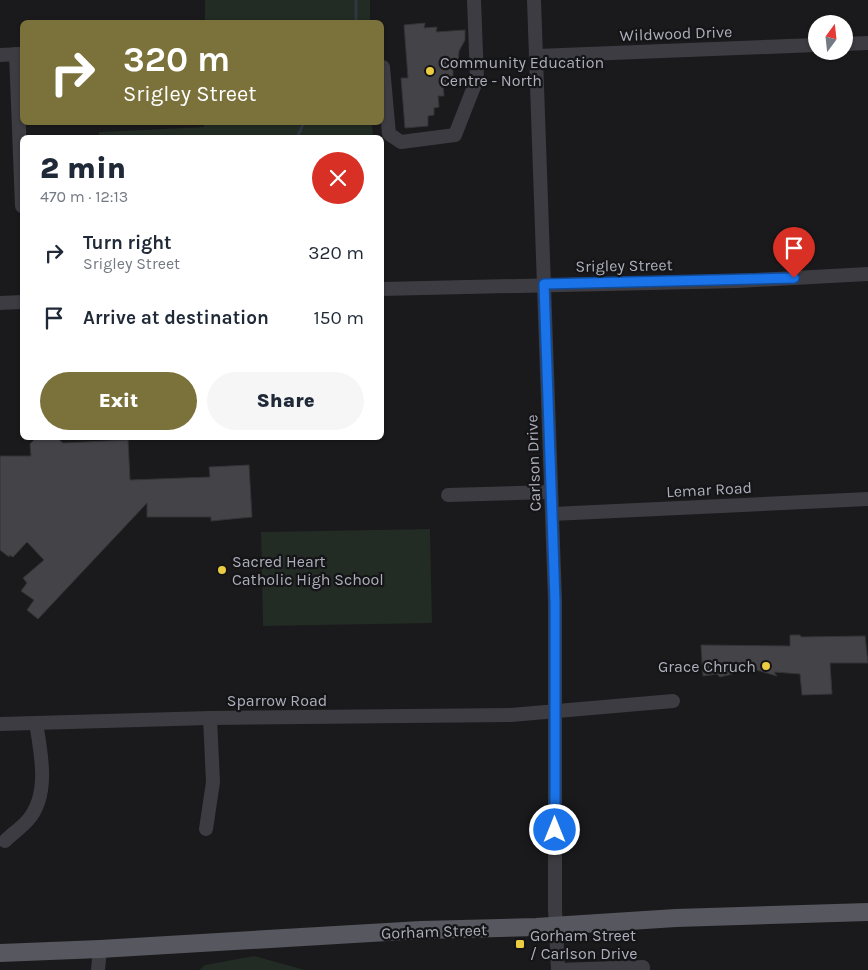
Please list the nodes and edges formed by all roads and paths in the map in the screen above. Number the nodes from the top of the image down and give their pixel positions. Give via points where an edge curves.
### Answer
1 (474, 0) edge
2 (534, 0) edge
3 (868, 43) edge
4 (853, 44) edge
5 (808, 45) edge
6 (19, 54) edge
7 (0, 55) edge
8 (536, 56) junction
9 (384, 78) edge
10 (20, 105) edge
11 (868, 274) edge
12 (544, 284) junction
13 (384, 289) edge
14 (20, 302) edge
15 (0, 303) edge
16 (551, 492) junction
17 (448, 495) dead end
18 (868, 499) edge
19 (552, 514) junction
20 (673, 700) dead end
21 (554, 712) junction
22 (210, 718) junction
23 (36, 723) junction
24 (0, 724) edge
25 (206, 829) dead end
26 (5, 841) dead end
27 (868, 912) edge
28 (555, 926) junction
29 (100, 949) junction
30 (0, 953) edge
31 (98, 970) edge
32 (558, 970) edge
33 (643, 970) edge

1 - 9 street via 478,79 455,135 401,142 389,134
2 - 8 street, Carlson Drive
3 - 4 street
5 - 8 street, Wildwood Drive
6 - 7 street
6 - 10 street
8 - 12 street, Carlson Drive
11 - 12 street, Srigley Street
12 - 13 street, Srigley Street
12 - 16 street, Carlson Drive
14 - 15 street
16 - 17 street
16 - 19 street, Carlson Drive
18 - 19 street, Lemar Road
19 - 21 street, Carlson Drive
20 - 21 street, Sparrow Road
21 - 22 street, Sparrow Road via 451,717
21 - 28 street, Carlson Drive
22 - 23 street, Sparrow Road
22 - 25 street via 213,782
23 - 24 street, Sparrow Road
23 - 26 street via 41,758 39,802 28,820
27 - 28 main road, Gorham Street via 676,918
28 - 29 main road, Gorham Street via 421,930
28 - 32 street, Carlson Drive
29 - 30 main road, Gorham Street
29 - 31 street
32 - 33 street via 643,967

